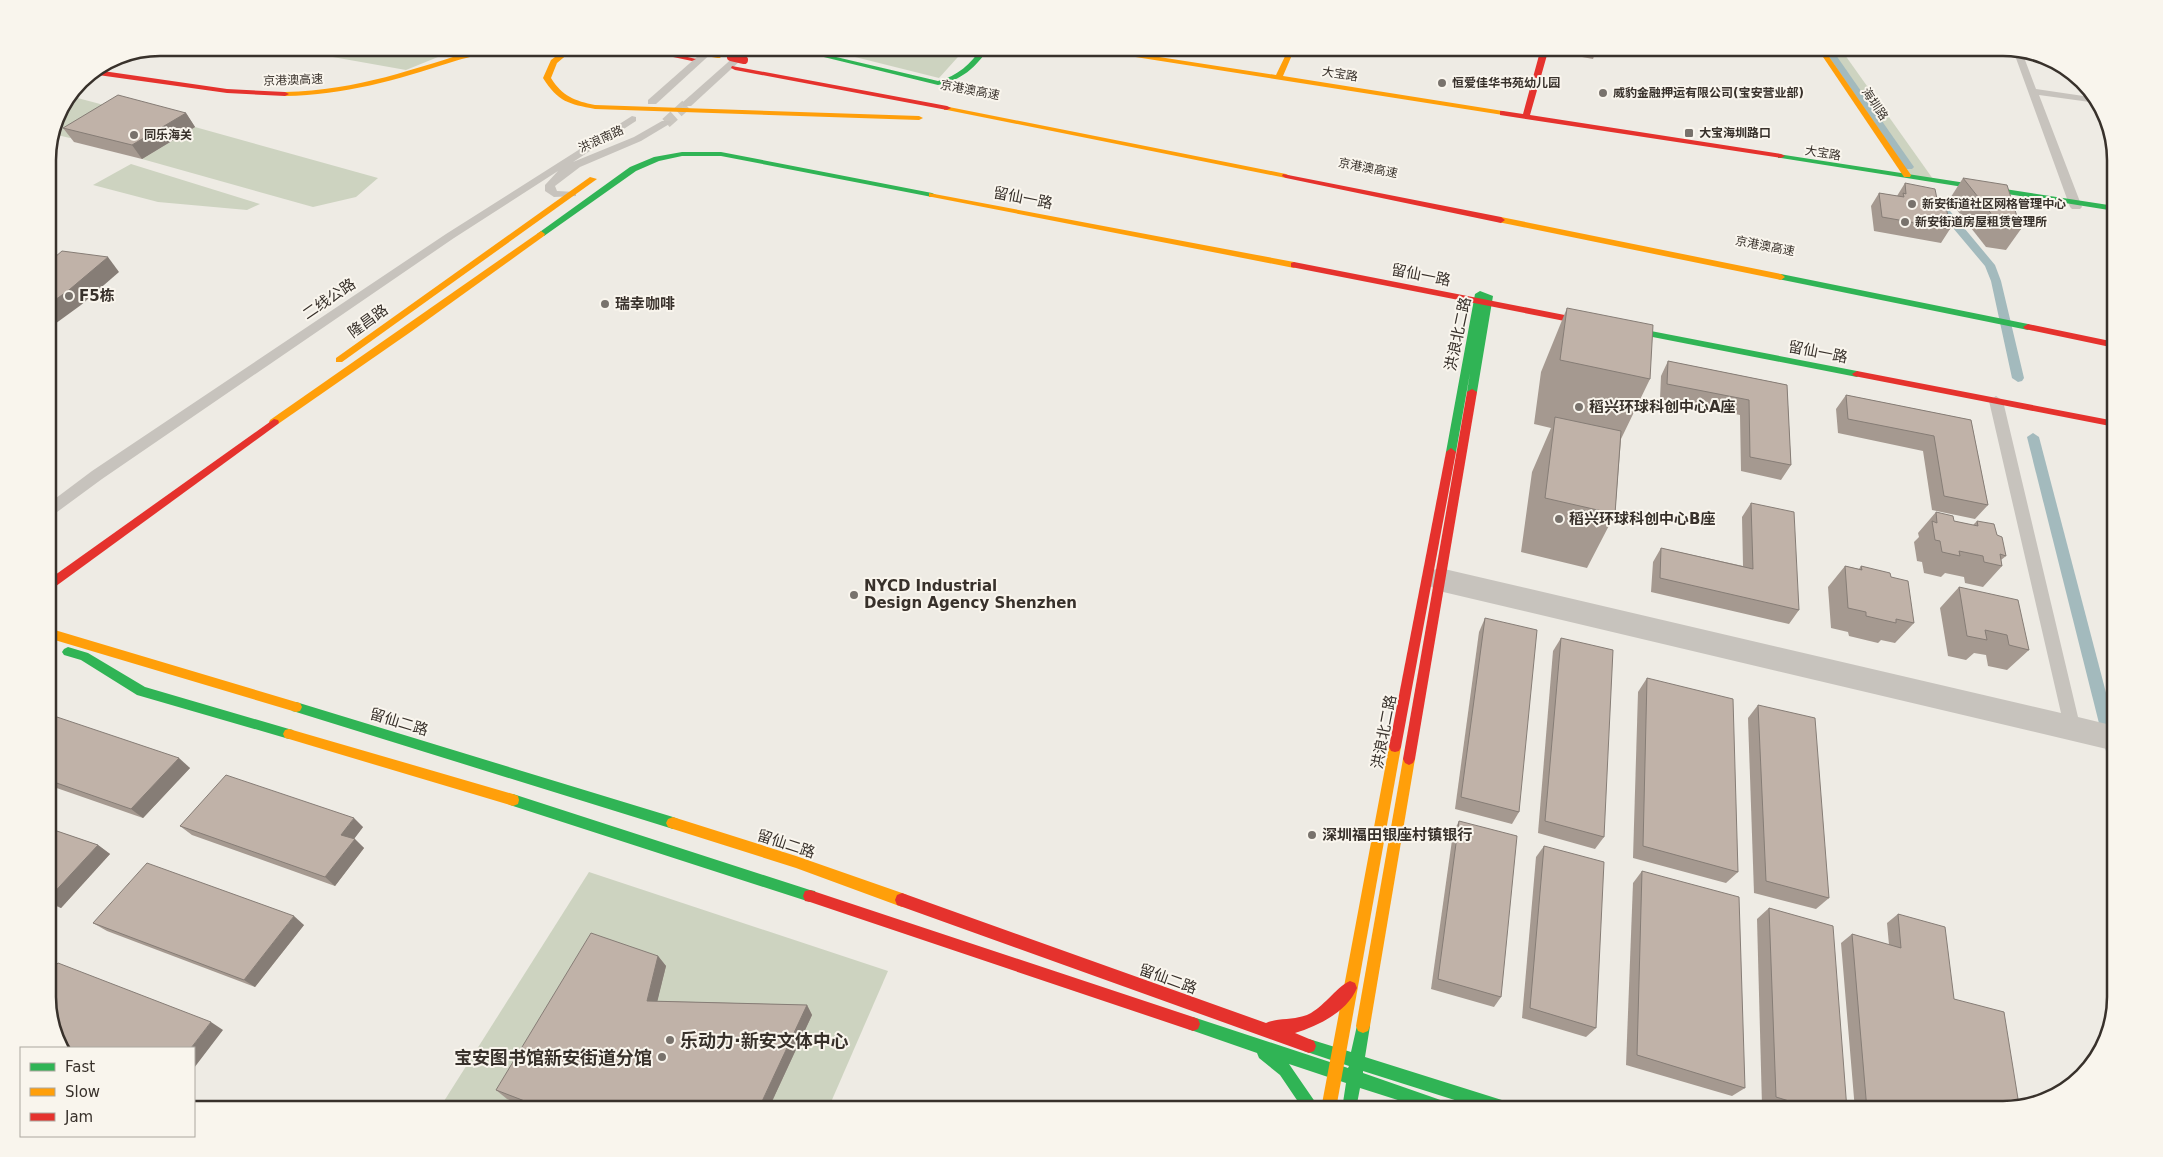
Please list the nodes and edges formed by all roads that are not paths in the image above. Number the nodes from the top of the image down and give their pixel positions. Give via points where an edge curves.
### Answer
1 (464, 56) edge
2 (561, 56) edge
3 (698, 56) edge
4 (717, 56) edge
5 (740, 56) edge
6 (825, 56) edge
7 (980, 56) edge
8 (1141, 56) edge
9 (1288, 56) edge
10 (1543, 56) edge
11 (1825, 56) edge
12 (2020, 58) edge
13 (733, 63) junction
14 (104, 73) edge
15 (1278, 78) junction
16 (2032, 91) junction
17 (2086, 98) edge
18 (652, 102) dead end
19 (687, 104) tunnel mouth
20 (1526, 116) junction
21 (632, 119) dead end
22 (666, 123) tunnel mouth
23 (1158, 150) junction
24 (645, 151) dead end
25 (723, 152) junction
26 (603, 172) dead end
27 (1907, 175) junction
28 (572, 194) junction
29 (2075, 205) junction
30 (2107, 208) edge
31 (2107, 212) edge
32 (1558, 219) dead end
33 (1483, 299) junction
34 (1526, 310) junction
35 (1610, 322) junction
36 (1483, 327) junction
37 (2107, 343) edge
38 (329, 368) dead end
39 (1996, 401) junction
40 (272, 409) dead end
41 (2107, 413) edge
42 (2107, 422) edge
43 (232, 438) dead end
44 (56, 505) edge
45 (1435, 579) junction
46 (56, 580) edge
47 (56, 635) edge
48 (57, 649) dead end
49 (157, 666) junction
50 (134, 686) junction
51 (2073, 729) junction
52 (2107, 737) edge
53 (1352, 985) junction
54 (1259, 1028) junction
55 (1249, 1044) junction
56 (1338, 1056) junction
57 (1357, 1063) junction
58 (1335, 1072) junction
59 (1354, 1079) junction
60 (1306, 1101) edge
61 (1330, 1101) edge
62 (1350, 1101) edge
63 (1421, 1101) edge
64 (1477, 1101) edge

1 - 14 main road, 京港澳高速 via 385,82 307,95 259,95
2 - 23 main road, 京港澳高速 via 548,72 548,81 556,93 598,107 939,119
3 - 4 main road, 京港澳高速 via 707,62
4 - 13 main road, 京港澳高速
4 - 18 street
5 - 19 street
6 - 7 main road via 938,83 964,77
8 - 15 main road, 大宝路
9 - 15 main road
10 - 20 main road
11 - 27 main road, 海圳路
12 - 16 street
13 - 23 main road, 京港澳高速
13 - 32 main road, 京港澳高速, bridge via 744,60
15 - 20 main road, 大宝路
16 - 17 street
16 - 29 street
20 - 27 main road, 大宝路
20 - 29 main road, 大宝路
21 - 44 street, 二线公路 via 450,236
22 - 28 street, 洪浪南路 via 590,157 550,185 549,189 554,194
23 - 37 main road, 京港澳高速
24 - 25 main road via 690,145
25 - 33 main road, 留仙一路
25 - 46 main road, 隆昌路 via 676,154 631,170 266,427
26 - 28 main road, 隆昌路
27 - 29 main road, 大宝路
28 - 38 main road, 隆昌路
29 - 30 main road, 大宝路
29 - 31 main road, 大宝路
33 - 34 main road, 留仙一路
33 - 35 main road, 留仙一路
33 - 36 main road, 洪浪北二路
33 - 45 main road, 洪浪北二路
34 - 35 main road, 留仙一路
34 - 36 main road via 1493,313
35 - 39 main road, 留仙一路
35 - 41 main road, 留仙一路
36 - 45 main road, 洪浪北二路
39 - 42 main road, 留仙一路
39 - 51 street
40 - 43 main road
45 - 51 street
45 - 53 main road, 洪浪北二路
45 - 57 main road, 洪浪北二路
47 - 49 main road, 留仙二路
48 - 50 main road via 84,656
49 - 50 main road
49 - 54 main road, 留仙二路 via 502,769 786,859
50 - 55 main road via 141,691 485,791
51 - 52 street
53 - 54 main road via 1341,1001 1313,1021 1278,1030
53 - 56 main road, 洪浪北二路
54 - 56 main road, 留仙二路
55 - 58 main road
55 - 60 main road via 1285,1070
56 - 57 main road, 留仙二路
56 - 58 main road, 洪浪北二路
57 - 59 main road, 洪浪北二路
57 - 64 main road, 留仙二路
58 - 59 main road
58 - 61 main road, 洪浪北二路
59 - 62 main road, 洪浪北二路
59 - 63 main road

